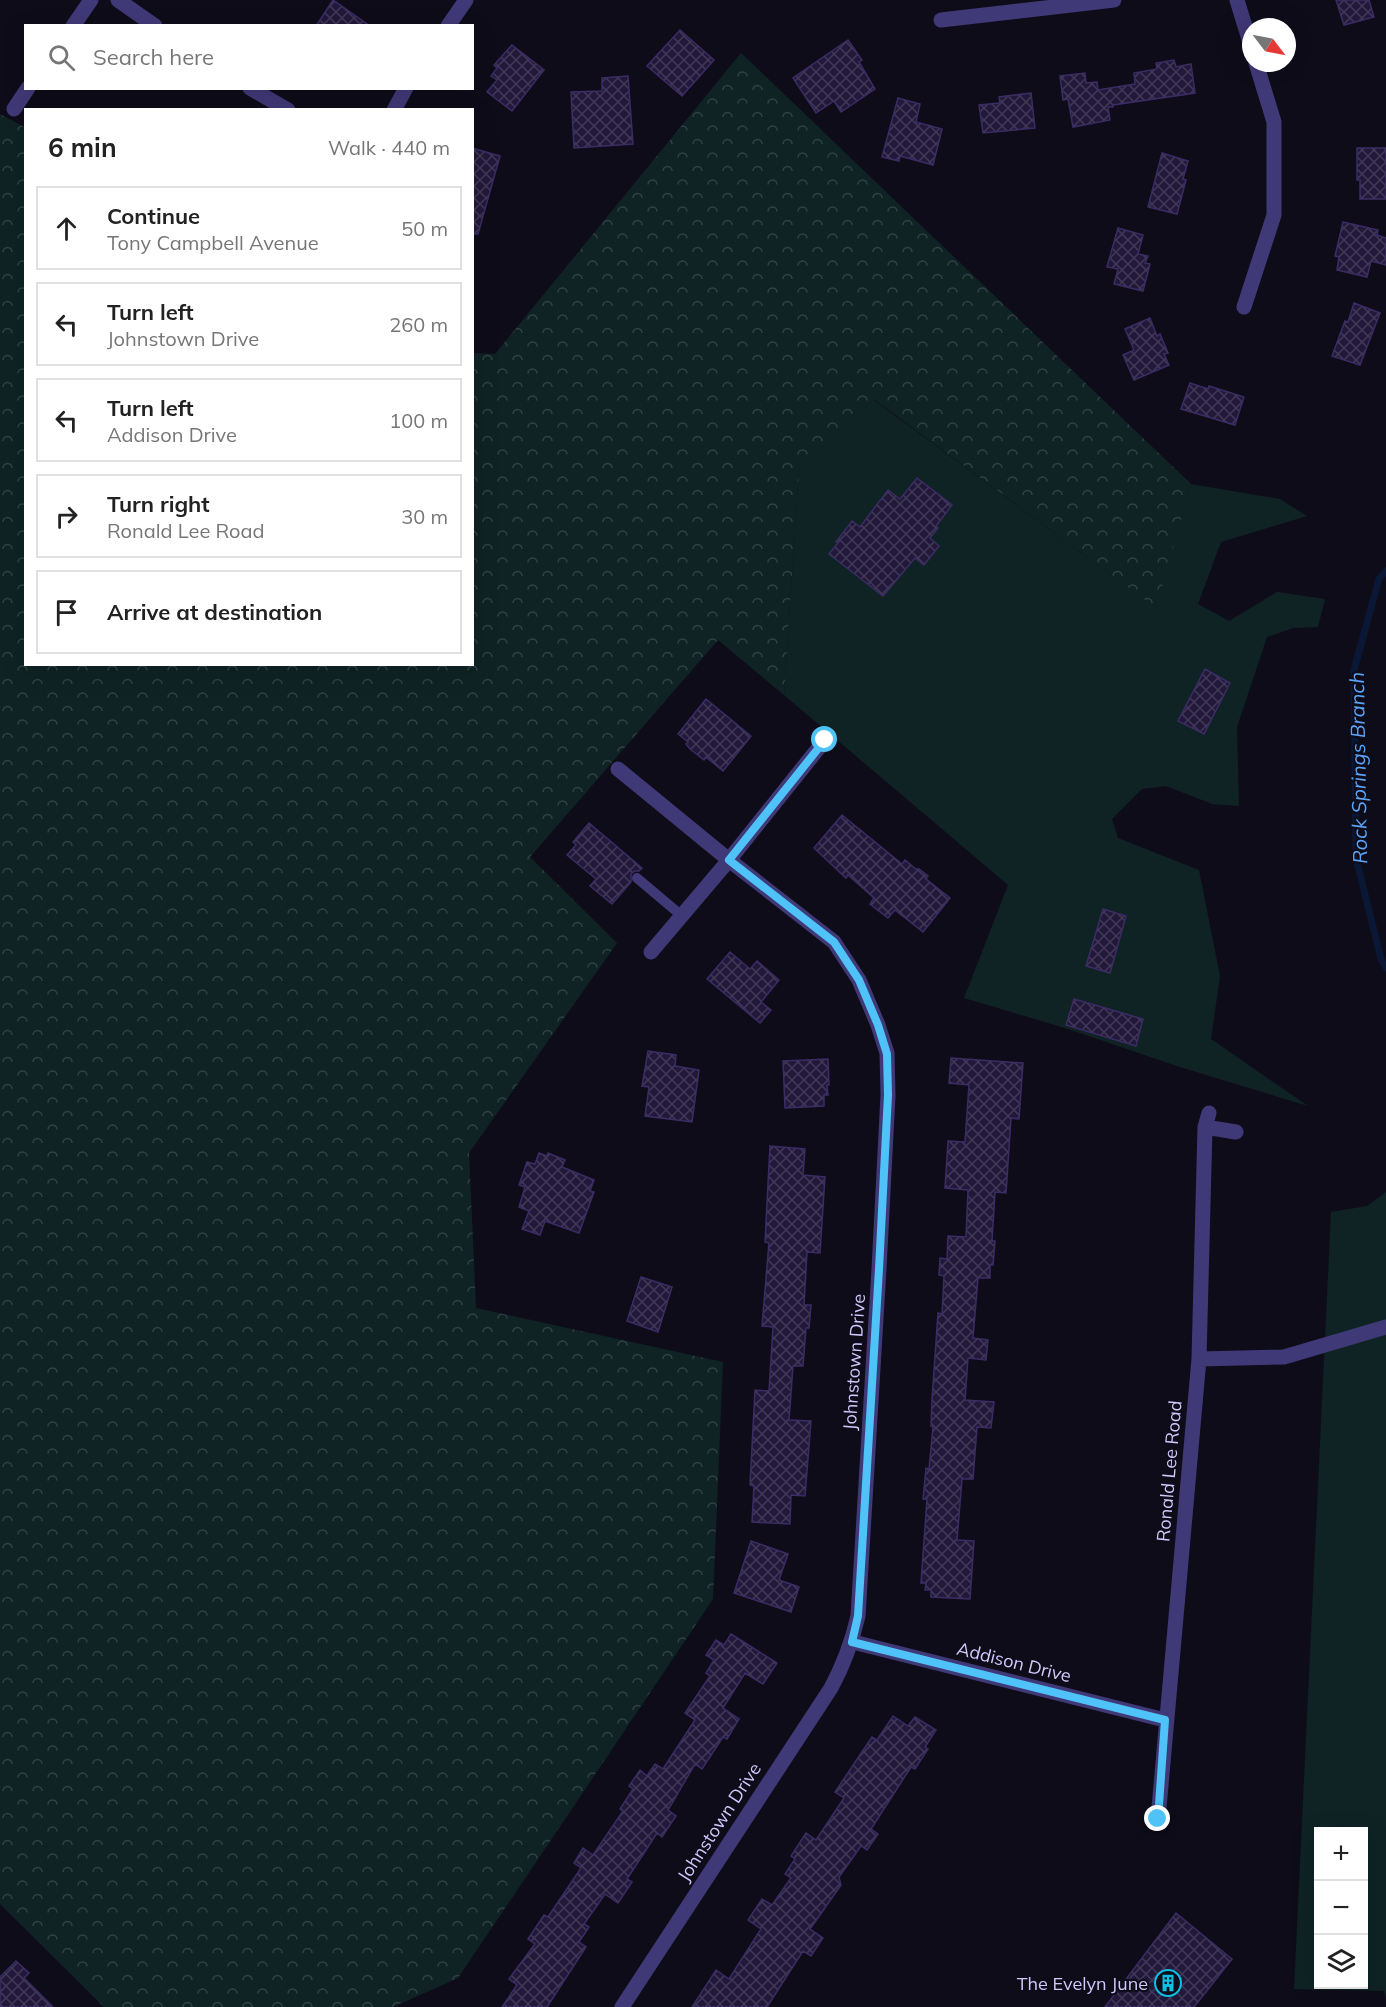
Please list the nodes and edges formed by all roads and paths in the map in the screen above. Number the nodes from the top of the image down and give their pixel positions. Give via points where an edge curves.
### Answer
1 (91, 0) edge
2 (118, 0) edge
3 (466, 0) edge
4 (1114, 0) edge
5 (1237, 0) edge
6 (1242, 18) edge
7 (941, 20) dead end
8 (74, 24) edge
9 (152, 24) edge
10 (449, 24) edge
11 (1259, 72) edge
12 (27, 90) edge
13 (253, 90) edge
14 (404, 90) edge
15 (285, 108) edge
16 (395, 108) edge
17 (14, 109) dead end
18 (1244, 307) dead end
19 (825, 740) dead end
20 (618, 769) dead end
21 (729, 860) junction
22 (637, 879) dead end
23 (682, 916) junction
24 (651, 952) dead end
25 (1236, 1132) dead end
26 (1386, 1327) edge
27 (1199, 1359) junction
28 (852, 1642) junction
29 (1165, 1720) junction
30 (1158, 1819) dead end
31 (622, 2007) edge

1 - 8 street
2 - 9 street
3 - 10 street
4 - 7 street
5 - 6 street
11 - 18 street via 1274,122 1274,215
12 - 17 street
13 - 15 street
14 - 16 street
19 - 21 street
20 - 21 street, Johnstown Drive
21 - 23 street
21 - 28 street, Johnstown Drive via 834,942 859,980 887,1054 879,1269 858,1616
22 - 23 lane
23 - 24 street
25 - 27 street, Ronald Lee Road via 1207,1120
26 - 27 street via 1284,1357
27 - 29 street, Ronald Lee Road
28 - 29 street, Addison Drive
28 - 31 street, Johnstown Drive via 831,1688
29 - 30 street, Ronald Lee Road

